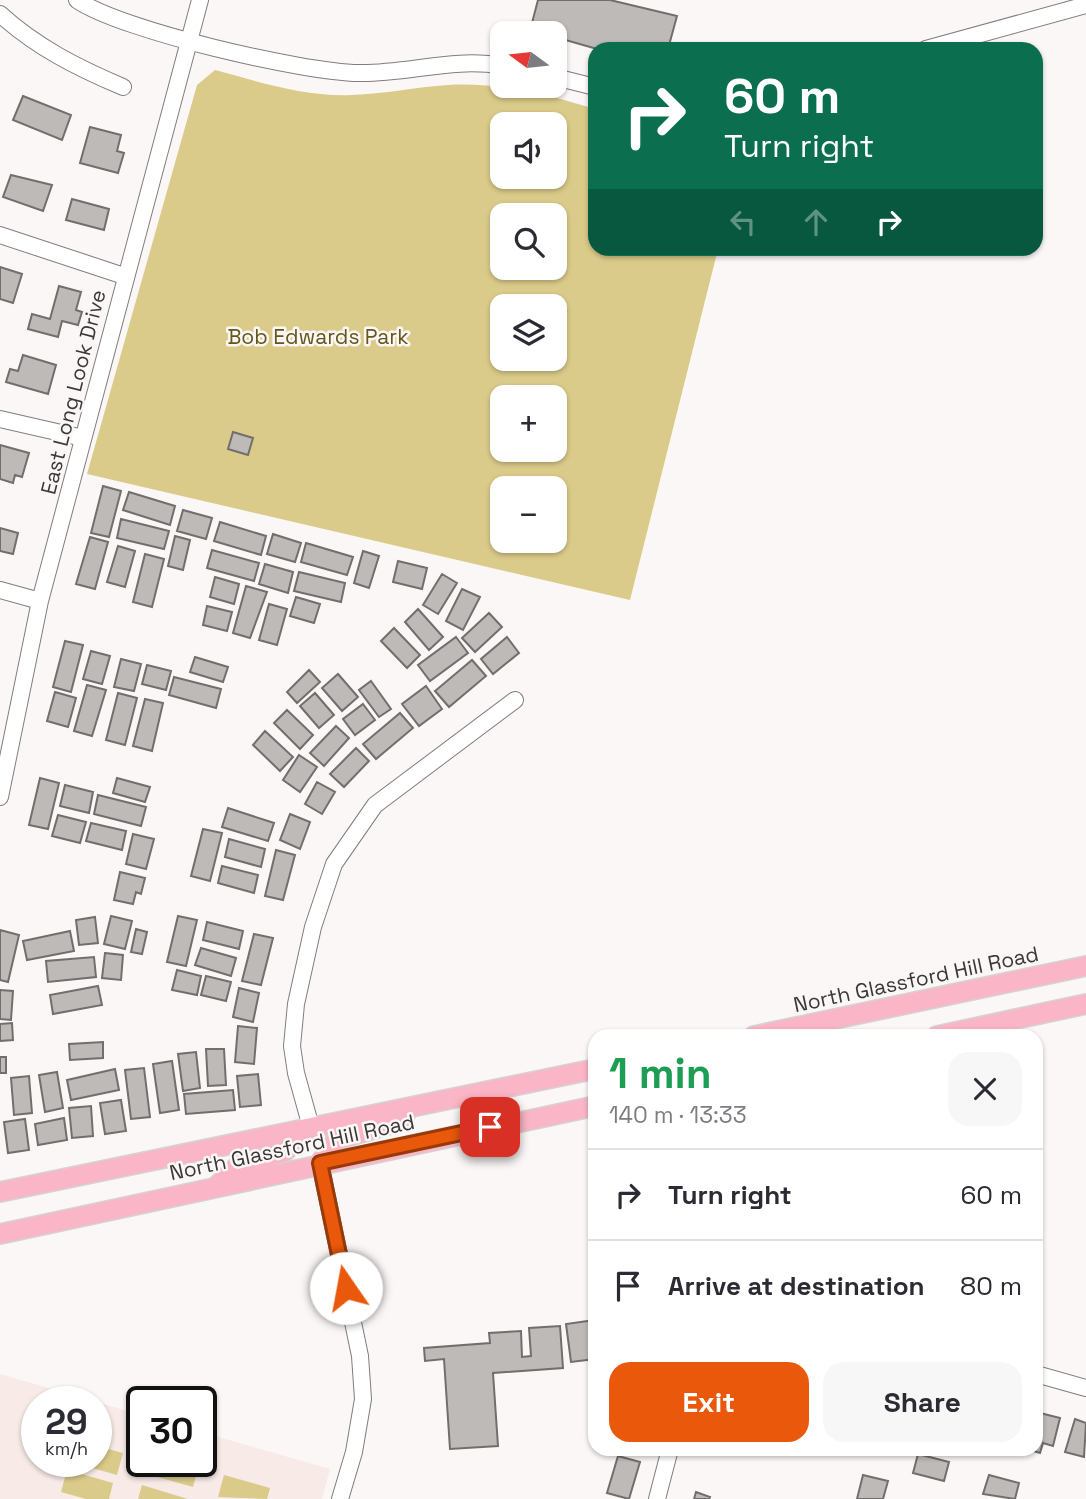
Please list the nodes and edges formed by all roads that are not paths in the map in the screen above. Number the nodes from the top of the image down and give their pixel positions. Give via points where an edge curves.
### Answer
1 (77, 0) edge
2 (200, 0) edge
3 (1086, 5) edge
4 (0, 14) edge
5 (190, 40) junction
6 (951, 42) edge
7 (490, 65) edge
8 (567, 81) edge
9 (588, 85) edge
10 (123, 87) dead end
11 (0, 235) edge
12 (124, 276) junction
13 (0, 419) edge
14 (83, 438) junction
15 (0, 590) edge
16 (40, 601) junction
17 (515, 700) dead end
18 (4, 768) edge
19 (0, 797) edge
20 (1086, 966) edge
21 (1086, 1004) edge
22 (787, 1029) edge
23 (970, 1029) edge
24 (588, 1070) edge
25 (421, 1105) junction
26 (588, 1107) edge
27 (311, 1127) junction
28 (320, 1163) junction
29 (217, 1186) junction
30 (0, 1192) edge
31 (0, 1234) edge
32 (1043, 1376) edge
33 (1086, 1388) edge
34 (668, 1456) edge
35 (340, 1499) edge
36 (657, 1499) edge

1 - 5 street
2 - 5 street, East Long Look Drive
3 - 6 street
4 - 10 street via 49,51
5 - 7 street via 312,68 360,73 466,62
5 - 12 street, East Long Look Drive
8 - 9 street
11 - 12 street
12 - 14 street, East Long Look Drive
13 - 14 street
14 - 16 street, East Long Look Drive
15 - 16 street
16 - 18 street, East Long Look Drive
17 - 27 street via 375,805 334,864 304,961 293,1035 296,1073
18 - 19 street, East Long Look Drive
20 - 22 main road, North Glassford Hill Road
21 - 23 main road
24 - 25 main road, North Glassford Hill Road
25 - 27 main road, North Glassford Hill Road
25 - 28 main road via 394,1123 336,1140
26 - 28 main road, North Glassford Hill Road
27 - 29 main road via 284,1152 238,1166
27 - 30 main road, North Glassford Hill Road
28 - 29 main road, North Glassford Hill Road
28 - 35 street via 361,1366 363,1399
29 - 31 main road, North Glassford Hill Road
32 - 33 street
34 - 36 street

